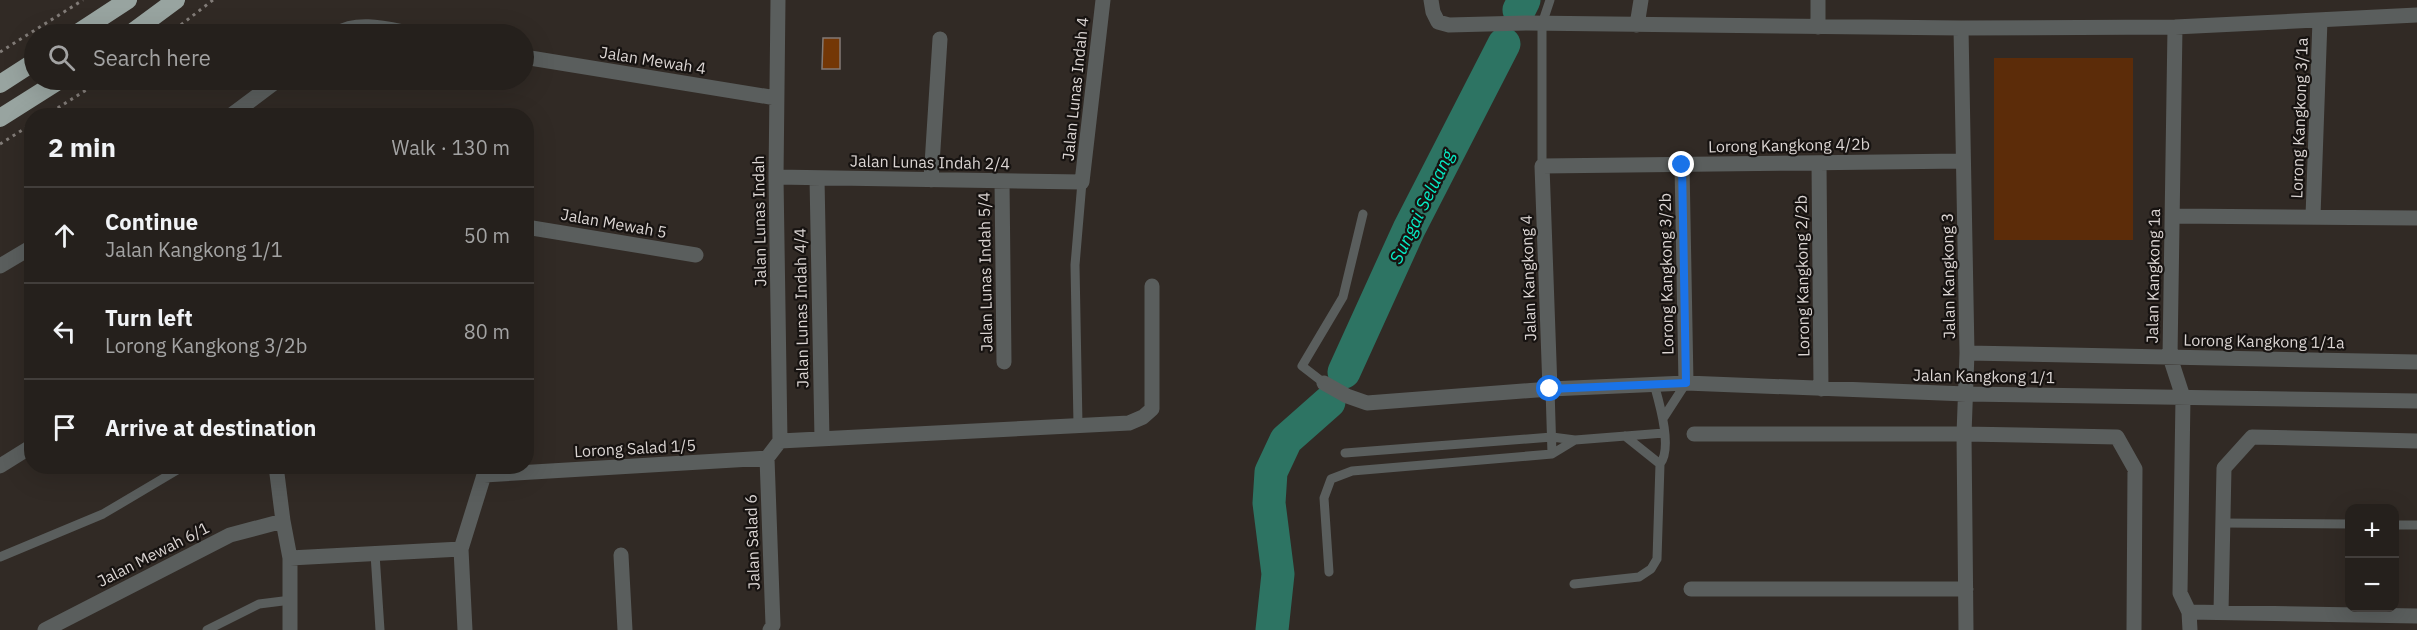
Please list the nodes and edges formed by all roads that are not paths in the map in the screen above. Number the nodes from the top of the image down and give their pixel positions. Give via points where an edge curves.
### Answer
1 (176, 0) edge
2 (778, 0) edge
3 (1102, 0) edge
4 (1431, 0) edge
5 (1550, 0) edge
6 (1641, 0) edge
7 (1818, 0) edge
8 (124, 3) edge
9 (2417, 15) edge
10 (2320, 20) junction
11 (91, 24) edge
12 (145, 24) edge
13 (1534, 24) junction
14 (1637, 25) junction
15 (1818, 27) junction
16 (2175, 27) junction
17 (1961, 28) junction
18 (940, 39) dead end
19 (534, 59) edge
20 (24, 68) edge
21 (0, 84) edge
22 (44, 90) edge
23 (265, 90) edge
24 (776, 98) junction
25 (241, 108) edge
26 (0, 118) edge
27 (1964, 160) junction
28 (1819, 163) junction
29 (1682, 165) junction
30 (1542, 166) junction
31 (776, 177) junction
32 (817, 178) junction
33 (931, 180) junction
34 (1002, 181) junction
35 (1082, 182) junction
36 (1363, 214) dead end
37 (2172, 216) junction
38 (2313, 216) junction
39 (2417, 218) edge
40 (534, 227) edge
41 (24, 252) edge
42 (696, 255) dead end
43 (0, 266) edge
44 (1152, 286) dead end
45 (1967, 353) junction
46 (2170, 357) junction
47 (1004, 362) dead end
48 (2417, 362) edge
49 (1324, 383) joint
50 (1686, 383) junction
51 (1654, 384) junction
52 (1550, 389) junction
53 (1821, 389) junction
54 (1966, 394) junction
55 (2183, 397) junction
56 (2417, 401) edge
57 (1664, 417) junction
58 (1078, 425) junction
59 (1664, 433) junction
60 (1694, 434) dead end
61 (1964, 434) junction
62 (1624, 436) junction
63 (1552, 437) junction
64 (822, 439) junction
65 (1575, 440) junction
66 (780, 441) junction
67 (2417, 441) edge
68 (24, 451) edge
69 (1345, 453) dead end
70 (1552, 454) junction
71 (767, 458) junction
72 (1660, 464) junction
73 (0, 466) edge
74 (534, 469) edge
75 (170, 474) edge
76 (277, 474) edge
77 (483, 474) edge
78 (283, 521) junction
79 (2223, 523) junction
80 (2345, 524) edge
81 (2399, 525) edge
82 (2417, 525) edge
83 (461, 549) junction
84 (375, 554) junction
85 (621, 555) dead end
86 (0, 557) edge
87 (290, 558) junction
88 (1329, 572) dead end
89 (1574, 584) dead end
90 (1691, 589) dead end
91 (1966, 589) junction
92 (291, 600) junction
93 (2189, 612) junction
94 (2221, 612) junction
95 (2417, 616) edge
96 (772, 628) edge
97 (45, 630) edge
98 (207, 630) edge
99 (290, 630) edge
100 (380, 630) edge
101 (465, 630) edge
102 (625, 630) edge
103 (1966, 630) edge
104 (2134, 630) edge
105 (2190, 630) edge

1 - 12 highway
2 - 24 street, Jalan Lunas Indah
3 - 35 street, Jalan Lunas Indah 4
4 - 13 street via 1438,21 1449,25
5 - 13 lane
6 - 14 street
7 - 15 street
8 - 11 highway
9 - 10 street
10 - 16 street
10 - 38 street, Lorong Kangkong 3/1a
13 - 14 street
13 - 30 lane
14 - 15 street
15 - 17 street
16 - 17 street
16 - 37 street, Jalan Kangkong 1a
17 - 27 street, Jalan Kangkong 3
18 - 33 street
19 - 24 street, Jalan Mewah 4
20 - 21 highway
22 - 26 highway
23 - 25 street
24 - 31 street, Jalan Lunas Indah
27 - 28 street, Lorong Kangkong 4/2b
27 - 45 street, Jalan Kangkong 3
28 - 29 street, Lorong Kangkong 4/2b
28 - 53 street, Lorong Kangkong 2/2b
29 - 30 street, Lorong Kangkong 4/2b
29 - 50 street, Lorong Kangkong 3/2b
30 - 52 street, Jalan Kangkong 4
31 - 32 street, Jalan Lunas Indah 2/4
31 - 66 street, Jalan Lunas Indah
32 - 33 street, Jalan Lunas Indah 2/4
32 - 64 street, Jalan Lunas Indah 4/4
33 - 34 street, Jalan Lunas Indah 2/4
34 - 35 street, Jalan Lunas Indah 2/4
34 - 47 street, Jalan Lunas Indah 5/4
35 - 58 lane via 1075,265
36 - 49 lane via 1343,297 1302,366
37 - 38 street
37 - 46 street, Jalan Kangkong 1a
38 - 39 street
40 - 42 street, Jalan Mewah 5
41 - 43 street
44 - 58 street via 1152,409 1129,423
45 - 46 street, Lorong Kangkong 1/1a
45 - 54 street, Jalan Kangkong 3
46 - 48 street, Lorong Kangkong 1/1a
46 - 55 street, Jalan Kangkong 1a
49 - 52 street, Jalan Kangkong 1/1 via 1366,403
50 - 51 street, Jalan Kangkong 1/1
50 - 53 street, Jalan Kangkong 1/1
50 - 57 lane
51 - 52 street, Jalan Kangkong 1/1
51 - 57 lane
52 - 63 lane
53 - 54 street, Jalan Kangkong 1/1
54 - 55 street, Jalan Kangkong 1/1
54 - 61 street, Jalan Kangkong 3
55 - 56 street, Jalan Kangkong 1/1
55 - 93 street, Jalan Kangkong 1a via 2180,593
57 - 59 lane
58 - 64 street
59 - 62 lane
59 - 72 lane via 1664,459
60 - 61 street
61 - 91 street, Jalan Kangkong 3
61 - 104 street via 2117,437 2135,469
62 - 65 lane
62 - 72 lane
63 - 65 lane
63 - 69 lane
63 - 70 lane
64 - 66 street
65 - 70 lane
66 - 71 street
67 - 79 street via 2252,437 2224,468
68 - 73 street
70 - 88 lane via 1352,471 1331,479 1324,498
71 - 74 street, Lorong Salad 1/5
71 - 96 street, Jalan Salad 6
72 - 89 lane via 1657,560 1651,569 1639,577
75 - 86 lane via 103,514
76 - 78 street
77 - 83 street
78 - 87 street
78 - 97 street, Jalan Mewah 6/1 via 230,535
79 - 80 lane
79 - 94 street
81 - 82 lane
83 - 84 street
83 - 101 street
84 - 87 street
84 - 100 lane
85 - 102 street
87 - 92 street
90 - 91 street
91 - 103 street, Jalan Kangkong 3
92 - 98 lane via 259,604
92 - 99 street
93 - 94 street
93 - 105 street, Jalan Kangkong 1a
94 - 95 street

